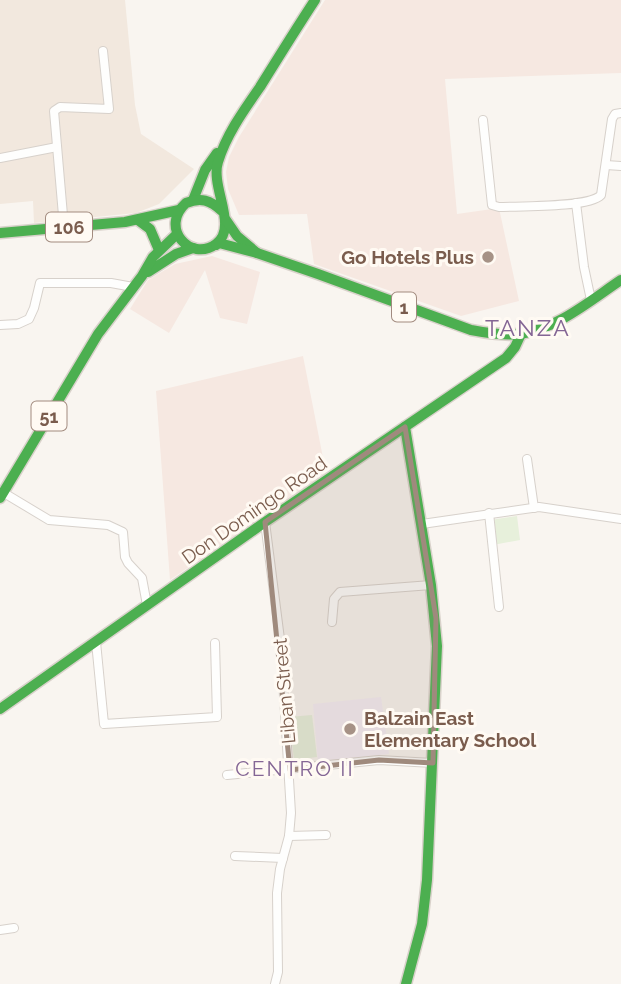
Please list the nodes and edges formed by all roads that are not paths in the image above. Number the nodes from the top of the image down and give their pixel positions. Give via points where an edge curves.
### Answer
1 (315, 0) edge
2 (103, 51) dead end
3 (621, 113) edge
4 (483, 120) dead end
5 (229, 138) junction
6 (57, 147) junction
7 (0, 158) edge
8 (606, 165) junction
9 (621, 166) edge
10 (192, 200) junction
11 (576, 203) junction
12 (179, 210) junction
13 (224, 215) junction
14 (138, 220) junction
15 (64, 227) junction
16 (176, 231) junction
17 (0, 233) edge
18 (216, 245) junction
19 (193, 248) junction
20 (159, 250) junction
21 (257, 253) junction
22 (142, 276) junction
23 (621, 280) edge
24 (133, 288) junction
25 (591, 300) junction
26 (0, 325) edge
27 (521, 334) junction
28 (405, 427) junction
29 (527, 459) dead end
30 (2, 496) edge
31 (534, 508) junction
32 (489, 513) junction
33 (621, 519) edge
34 (265, 522) junction
35 (422, 524) junction
36 (431, 585) junction
37 (146, 605) junction
38 (499, 607) dead end
39 (332, 622) dead end
40 (96, 642) junction
41 (215, 643) dead end
42 (0, 709) edge
43 (433, 763) junction
44 (290, 770) junction
45 (227, 775) dead end
46 (327, 835) dead end
47 (289, 836) junction
48 (235, 856) dead end
49 (283, 858) junction
50 (14, 928) dead end
51 (0, 930) edge
52 (275, 984) edge
53 (406, 984) edge

1 - 5 main road
2 - 6 street via 109,108 60,107 54,111
3 - 8 street via 612,119
4 - 11 street via 492,205
5 - 10 main road via 205,170
5 - 13 main road via 216,167
6 - 7 street
6 - 15 street
8 - 9 street
8 - 11 street via 598,199
10 - 12 main road
10 - 13 main road, 1 via 209,200
11 - 25 street
12 - 14 main road, 106
12 - 16 main road
13 - 18 main road via 225,232
13 - 21 main road, 1 via 237,236
14 - 15 main road, 106
14 - 16 main road, 106
14 - 20 main road via 150,229
15 - 17 main road, 106
16 - 19 main road via 183,243
16 - 20 main road, 51
18 - 19 main road, 1
18 - 21 main road, 1
19 - 22 main road, 51
20 - 22 main road, 51
21 - 27 main road, 1 via 471,330
22 - 24 main road, 51
23 - 25 main road, 1
24 - 26 street via 111,283 40,283 29,319
24 - 30 main road, 51 via 101,329
25 - 27 main road, 1 via 551,325
27 - 28 main road, Don Domingo Road via 506,358
28 - 34 main road, Don Domingo Road
28 - 35 main road
29 - 31 street
30 - 37 street via 49,520 117,527 123,532 128,564 142,578
31 - 32 street
31 - 33 street
32 - 35 street
32 - 38 street
34 - 37 main road, Don Domingo Road
34 - 44 street, Liban Street
35 - 36 main road
36 - 39 street via 340,592 334,599
36 - 43 main road via 437,646
37 - 40 main road, Don Domingo Road
40 - 41 street via 104,724 217,717
40 - 42 main road, Don Domingo Road
43 - 44 street via 379,760
43 - 53 main road via 425,909
44 - 45 street
44 - 47 street, Liban Street
46 - 47 street
47 - 49 street, Liban Street
48 - 49 street
49 - 52 street, Liban Street via 277,893
50 - 51 street

